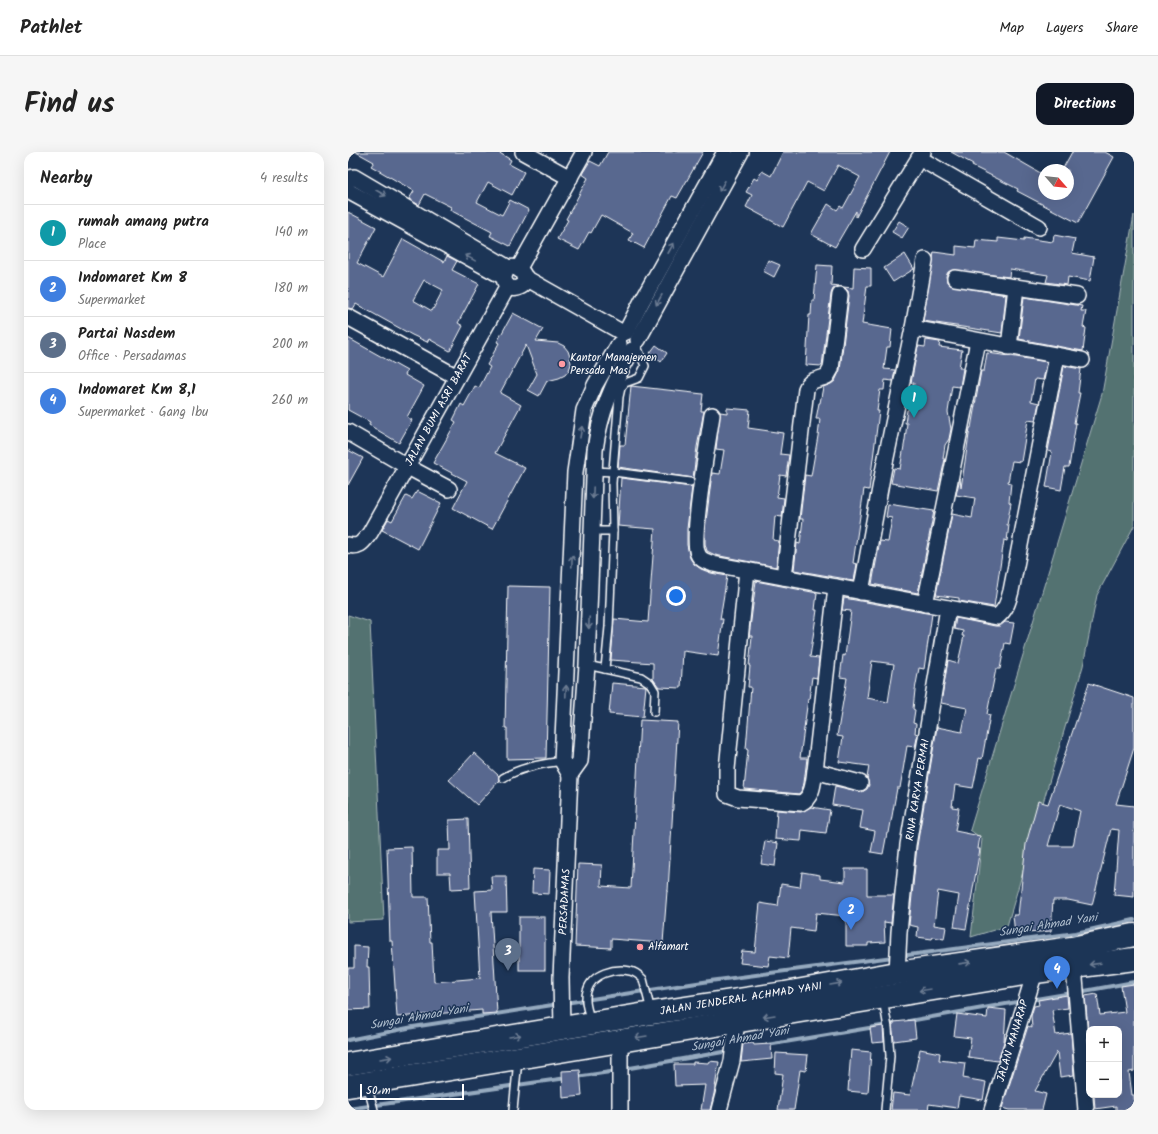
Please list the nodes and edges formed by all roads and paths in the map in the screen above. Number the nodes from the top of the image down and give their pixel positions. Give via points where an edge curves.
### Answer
1 (523, 152) edge
2 (584, 152) edge
3 (725, 152) edge
4 (740, 152) edge
5 (921, 155) edge
6 (570, 178) junction
7 (348, 181) edge
8 (348, 191) edge
9 (1039, 227) dead end
10 (863, 249) dead end
11 (924, 260) dead end
12 (514, 277) junction
13 (955, 278) dead end
14 (1016, 287) junction
15 (840, 295) dead end
16 (1077, 296) dead end
17 (348, 317) edge
18 (913, 328) junction
19 (978, 340) junction
20 (628, 341) junction
21 (1009, 347) junction
22 (1057, 356) junction
23 (1082, 360) dead end
24 (457, 377) junction
25 (712, 414) dead end
26 (348, 432) edge
27 (408, 467) junction
28 (594, 471) junction
29 (614, 472) junction
30 (690, 482) dead end
31 (449, 488) dead end
32 (592, 531) junction
33 (613, 531) junction
34 (348, 544) edge
35 (747, 570) junction
36 (784, 577) junction
37 (836, 587) junction
38 (861, 592) junction
39 (925, 604) junction
40 (948, 608) junction
41 (587, 665) junction
42 (605, 669) junction
43 (654, 712) dead end
44 (562, 761) junction
45 (580, 761) junction
46 (815, 771) junction
47 (570, 775) junction
48 (503, 778) dead end
49 (860, 783) dead end
50 (1134, 935) edge
51 (1134, 959) edge
52 (1074, 967) junction
53 (1035, 972) junction
54 (897, 973) junction
55 (882, 997) junction
56 (788, 1003) junction
57 (652, 1013) junction
58 (737, 1021) junction
59 (591, 1024) junction
60 (562, 1028) junction
61 (620, 1040) junction
62 (518, 1057) junction
63 (348, 1064) edge
64 (357, 1084) edge
65 (374, 1110) edge
66 (513, 1110) edge
67 (620, 1110) edge
68 (719, 1110) edge
69 (885, 1110) edge
70 (992, 1110) edge
71 (1086, 1110) edge

1 - 6 street
2 - 6 street, JALAN BUMI ASRI BARAT
20 -> 3 street via 642,301
4 -> 20 street
5 - 9 street
5 - 10 street
6 - 12 street, JALAN BUMI ASRI BARAT
7 -> 12 street via 354,177
12 -> 8 street
11 - 18 street
12 - 20 street via 562,310
12 - 24 street, JALAN BUMI ASRI BARAT
13 - 14 street
14 - 16 street
14 - 21 street
15 - 36 street via 831,369 827,376 813,380 806,389
17 - 24 street
18 - 19 street
18 - 38 street
19 - 21 street
19 - 39 street
20 - 28 street via 598,429
20 - 29 lane via 645,366 639,378 625,383 621,388
44 -> 20 street via 575,472 584,410 595,385
21 - 22 street
22 - 23 street
22 - 40 street via 1008,604 997,617
24 - 27 street, JALAN BUMI ASRI BARAT
25 - 35 street via 696,547 698,555 705,561
26 - 27 street
27 - 31 street
27 - 34 street, JALAN BUMI ASRI BARAT via 370,533 361,544
28 - 29 lane
28 -> 32 street
29 - 30 lane
29 - 33 lane
32 - 33 lane
32 -> 41 street
33 - 42 lane
35 - 36 street
35 - 46 street via 727,769 727,794 738,798 801,803 809,797
36 - 37 street
37 - 38 street
37 - 46 street
38 - 39 street
39 - 40 street
40 - 54 street, RINA KARYA PERMAI via 908,845
41 - 42 lane
41 - 45 street
42 - 43 lane via 641,678 650,683 655,691
44 - 45 lane
44 - 47 street
44 - 48 lane via 522,769
45 - 47 street
46 - 49 street
47 - 60 street, PERSADAMAS via 561,978
54 -> 50 highway, JALAN JENDERAL ACHMAD YANI via 1072,948
51 -> 52 highway, JALAN JENDERAL ACHMAD YANI
52 - 53 highway, JALAN JENDERAL ACHMAD YANI
52 - 71 street
53 -> 55 highway, JALAN JENDERAL ACHMAD YANI
53 - 70 street, JALAN MANARAP
56 -> 54 highway, JALAN JENDERAL ACHMAD YANI
55 - 56 highway, JALAN JENDERAL ACHMAD YANI
55 - 69 lane via 890,1056
56 - 57 highway, JALAN JENDERAL ACHMAD YANI
56 -> 58 highway, JALAN JENDERAL ACHMAD YANI
57 - 59 highway, JALAN JENDERAL ACHMAD YANI
57 - 59 lane via 643,979 631,971 617,970 598,976 587,990
58 -> 61 highway, JALAN JENDERAL ACHMAD YANI
58 - 68 street via 732,1061
59 - 60 highway, JALAN JENDERAL ACHMAD YANI
63 -> 60 highway, JALAN JENDERAL ACHMAD YANI
61 - 62 highway, JALAN JENDERAL ACHMAD YANI
61 - 67 street
62 - 64 highway, JALAN JENDERAL ACHMAD YANI
62 - 66 lane
64 - 65 lane

